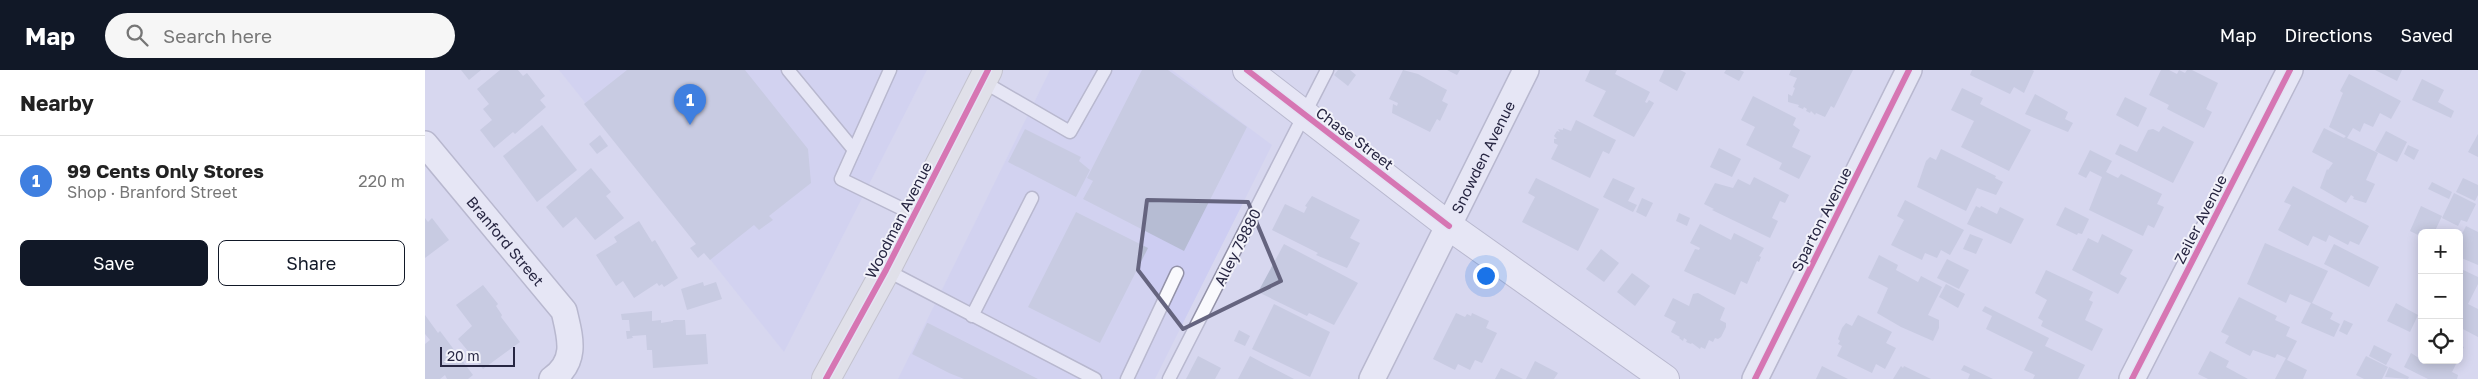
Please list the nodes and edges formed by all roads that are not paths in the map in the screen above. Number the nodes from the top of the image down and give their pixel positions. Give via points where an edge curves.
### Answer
1 (788, 70) edge
2 (891, 70) edge
3 (1105, 70) edge
4 (1247, 70) edge
5 (1327, 70) edge
6 (1527, 70) edge
7 (1909, 70) edge
8 (2290, 70) edge
9 (985, 75) edge
10 (1305, 115) junction
11 (425, 144) edge
12 (854, 150) junction
13 (1032, 198) dead end
14 (915, 215) junction
15 (1449, 226) junction
16 (887, 270) junction
17 (1177, 273) dead end
18 (972, 316) junction
19 (552, 379) edge
20 (826, 379) edge
21 (1095, 379) edge
22 (1127, 379) edge
23 (1169, 379) edge
24 (1372, 379) edge
25 (1665, 379) edge
26 (1755, 379) edge
27 (2133, 379) edge

1 - 12 lane
2 - 12 lane
3 - 9 lane via 1070,132
4 - 10 street, Chase Street
5 - 10 lane, Alley 79880
6 - 15 street, Snowden Avenue
7 - 26 street, Sparton Avenue
8 - 27 street, Zeiler Avenue
9 - 14 main road, Woodman Avenue
10 - 15 street, Chase Street
10 - 23 lane, Alley 79880
11 - 19 street, Branford Street via 564,311 571,345 563,371
12 - 14 lane via 841,179
13 - 18 lane
14 - 16 main road, Woodman Avenue
15 - 24 street, Snowden Avenue
15 - 25 street, Chase Street
16 - 18 lane
16 - 20 main road, Woodman Avenue
17 - 22 lane
18 - 21 lane

